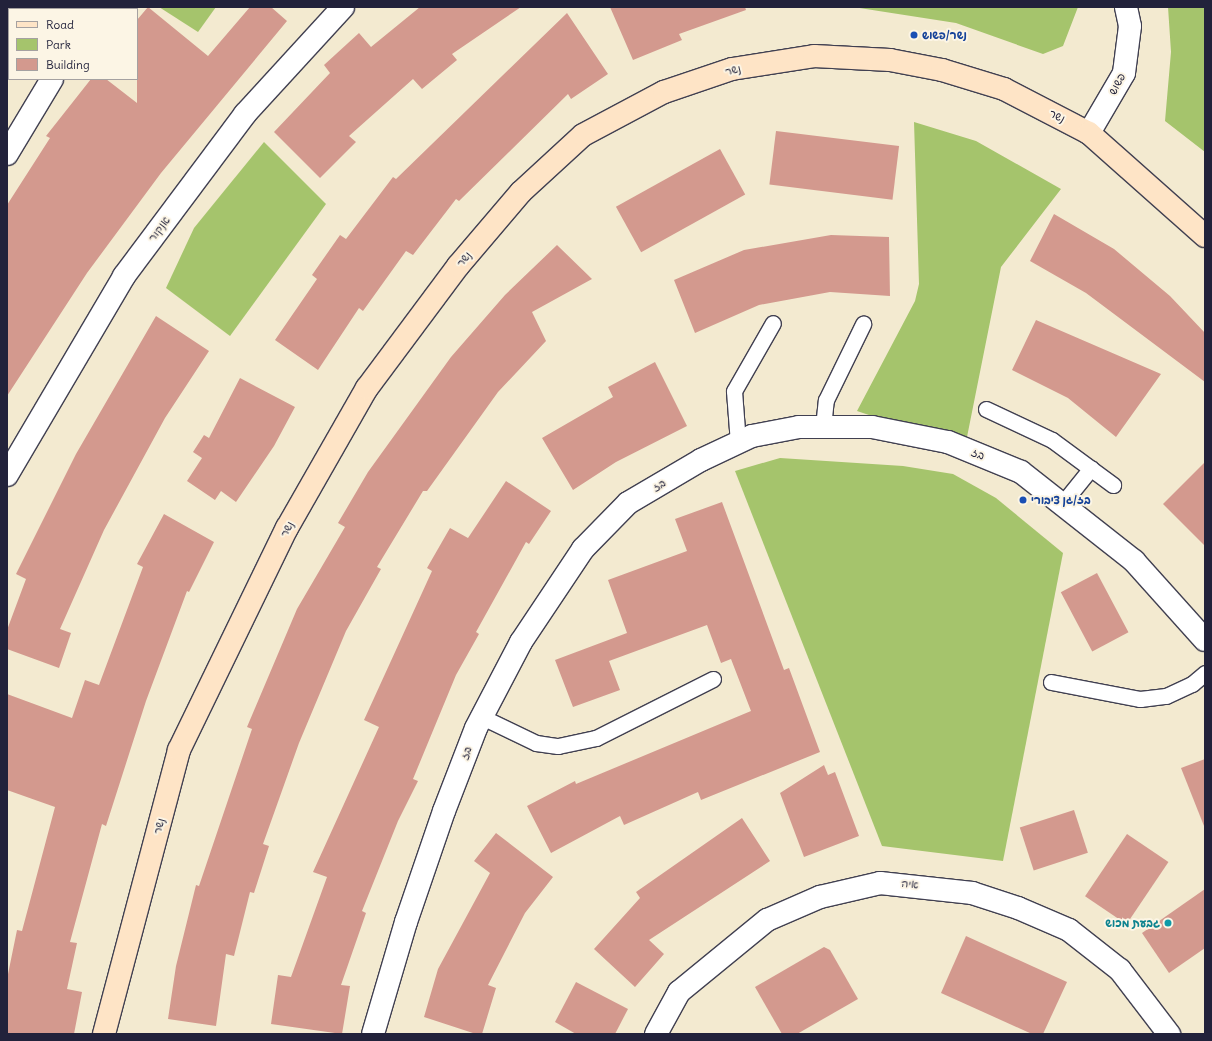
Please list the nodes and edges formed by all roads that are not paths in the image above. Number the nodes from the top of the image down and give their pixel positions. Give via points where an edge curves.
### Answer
1 (344, 7) edge
2 (1126, 7) edge
3 (51, 80) edge
4 (1089, 133) junction
5 (7, 154) edge
6 (1205, 236) edge
7 (773, 323) dead end
8 (863, 324) dead end
9 (986, 409) dead end
10 (823, 427) junction
11 (738, 443) junction
12 (1091, 468) junction
13 (8, 470) edge
14 (1113, 485) dead end
15 (1062, 504) junction
16 (1205, 640) edge
17 (1205, 673) edge
18 (713, 679) dead end
19 (1051, 682) dead end
20 (482, 718) junction
21 (104, 1034) edge
22 (373, 1034) edge
23 (656, 1034) edge
24 (1169, 1034) edge

1 - 13 street, אנקור via 245,114 124,276
2 - 4 street, פשוש via 1130,26 1124,73
3 - 5 street
4 - 6 street, נשר
4 - 21 street, נשר via 1004,89 942,70 890,60 814,56 732,70 664,92 583,135 521,192 458,266 367,388 287,528 179,750
7 - 11 lane via 734,391
8 - 10 lane via 826,400
9 - 12 lane via 1052,440
10 - 11 street, בז via 799,427 752,436
10 - 15 street, בז via 872,427 948,442 1021,472
11 - 20 street, בז via 628,503 583,549 521,642
12 - 14 lane
12 - 15 lane
15 - 16 street, בז via 1134,561
17 - 19 lane via 1192,684 1166,696 1140,699
18 - 20 lane via 596,738 558,746 536,743
20 - 22 street, בז via 406,922
23 - 24 street, איה via 679,992 767,920 820,897 880,883 972,893 1018,908 1069,930 1120,970

